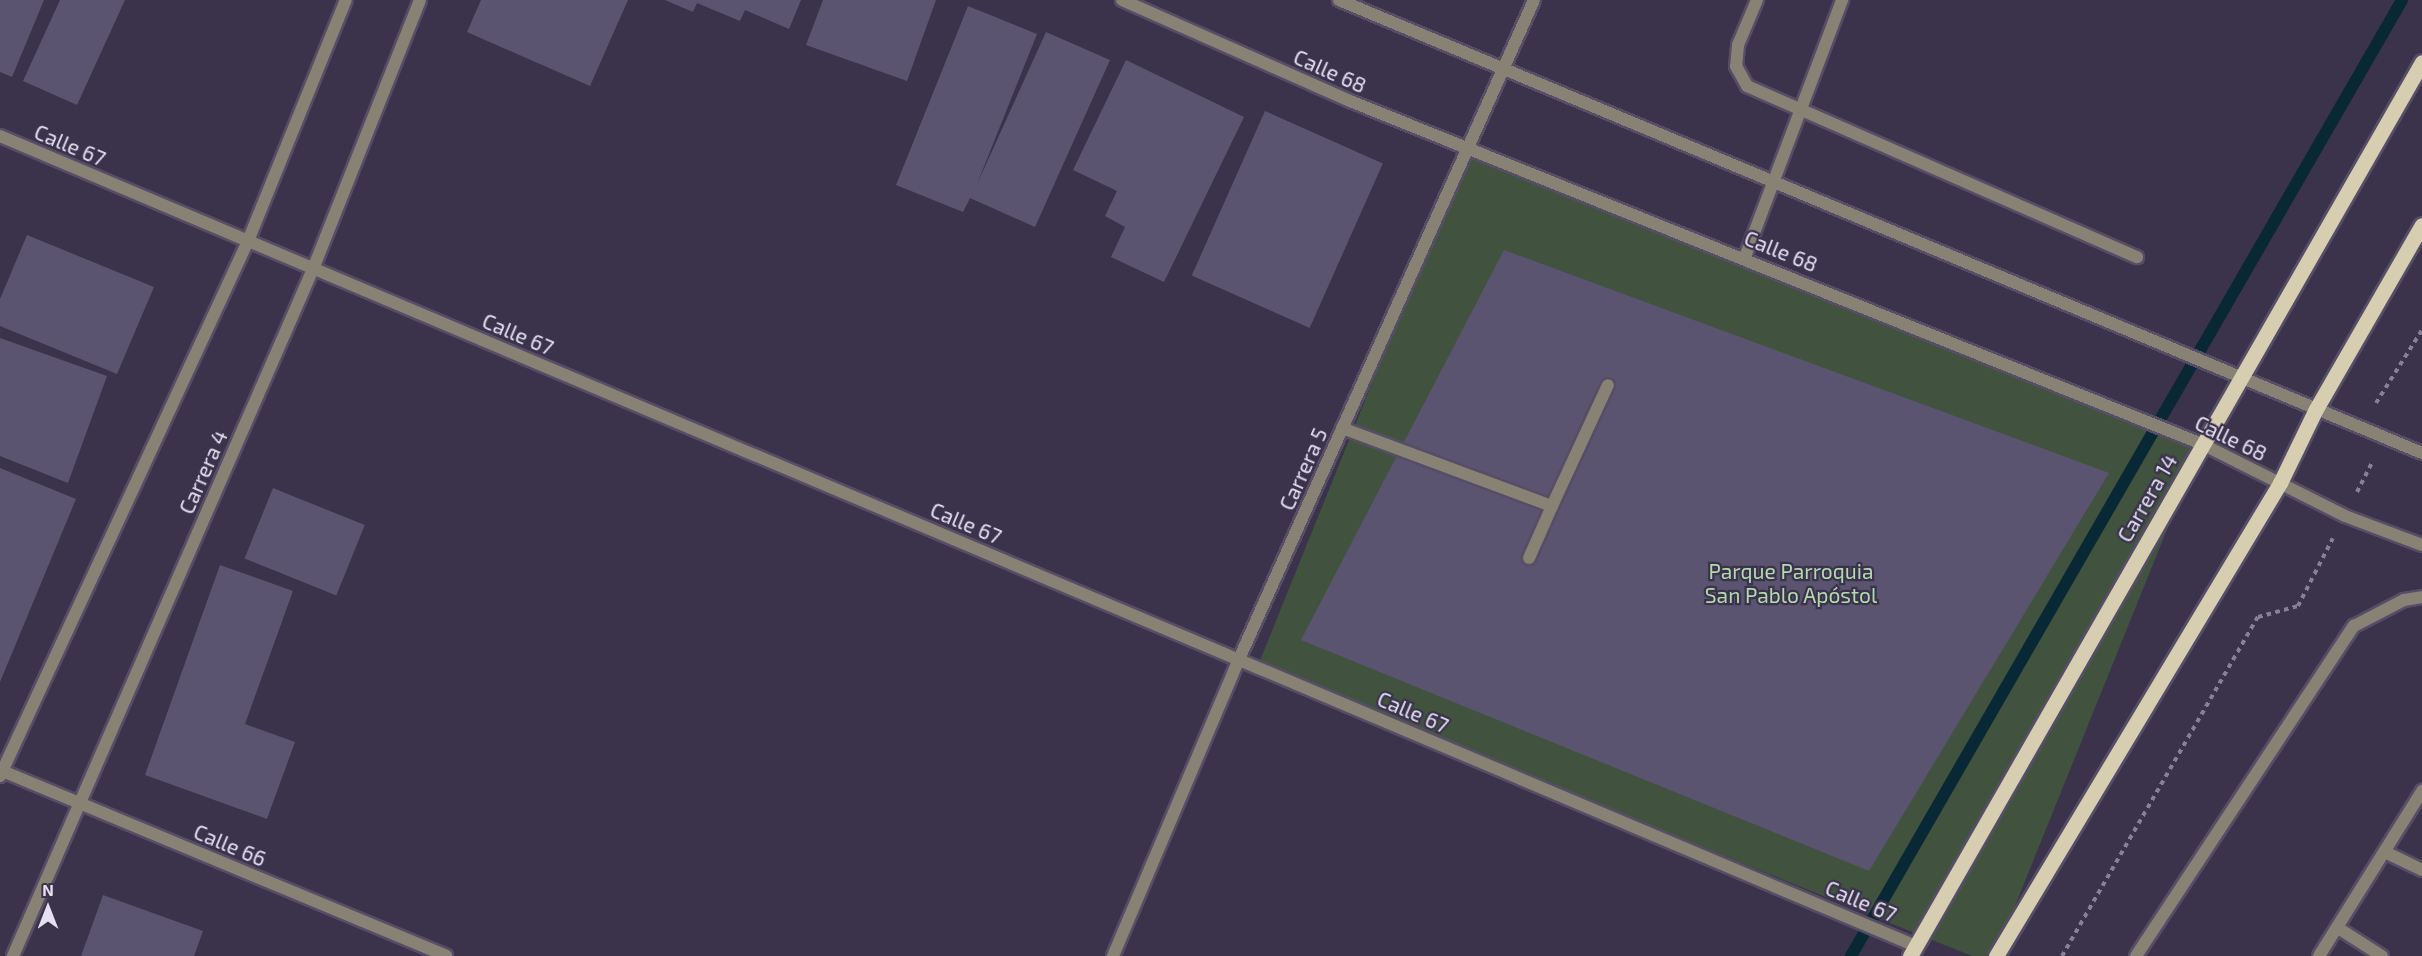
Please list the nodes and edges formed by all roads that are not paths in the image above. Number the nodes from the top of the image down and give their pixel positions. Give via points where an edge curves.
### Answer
1 (346, 0) edge
2 (420, 0) edge
3 (1122, 0) edge
4 (1339, 0) edge
5 (1534, 0) edge
6 (1757, 0) edge
7 (1842, 0) edge
8 (2422, 62) edge
9 (1504, 70) junction
10 (1798, 112) junction
11 (0, 136) edge
12 (1467, 148) junction
13 (1771, 184) junction
14 (2422, 225) edge
15 (248, 241) junction
16 (2137, 256) dead end
17 (1745, 257) junction
18 (314, 269) junction
19 (2240, 373) junction
20 (1608, 385) dead end
21 (2316, 409) junction
22 (1342, 428) junction
23 (2202, 444) junction
24 (2422, 453) edge
25 (2280, 483) junction
26 (1552, 506) junction
27 (2422, 545) edge
28 (1529, 558) dead end
29 (2422, 597) edge
30 (1239, 659) junction
31 (1, 773) edge
32 (2422, 791) edge
33 (78, 802) junction
34 (2385, 852) junction
35 (2422, 870) edge
36 (2338, 928) junction
37 (1913, 951) edge
38 (13, 956) edge
39 (446, 956) edge
40 (1113, 956) edge
41 (1996, 956) edge
42 (2136, 956) edge
43 (2319, 956) edge
44 (2382, 956) edge

1 - 15 street
2 - 18 street, Carrera 4
3 - 12 street, Calle 68
4 - 9 street
5 - 9 street, Carrera 5
6 - 10 street via 1738,45 1736,66 1748,86
7 - 10 street
8 - 19 main road, Carrera 14
9 - 12 street, Carrera 5
9 - 13 street
10 - 13 street
10 - 16 street
11 - 15 street, Calle 67
12 - 17 street, Calle 68
12 - 22 street, Carrera 5
13 - 17 street
13 - 19 street
14 - 21 main road
15 - 18 street, Calle 67
15 - 31 street
17 - 23 street, Calle 68
18 - 30 street, Calle 67
18 - 33 street, Carrera 4
19 - 21 street
19 - 23 main road, Carrera 14
20 - 26 street
21 - 24 street
21 - 25 main road
22 - 26 street
22 - 30 street, Carrera 5
23 - 25 street, Calle 68
23 - 37 main road, Carrera 14
25 - 27 street, Calle 68 via 2345,516
25 - 41 main road
26 - 28 street
29 - 42 street via 2404,600 2354,626
30 - 37 street, Calle 67 via 1882,931
30 - 40 street, Carrera 5
31 - 33 street, Calle 66
32 - 34 street
33 - 38 street, Carrera 4
33 - 39 street, Calle 66
34 - 35 street
34 - 36 street
36 - 43 street
36 - 44 street

